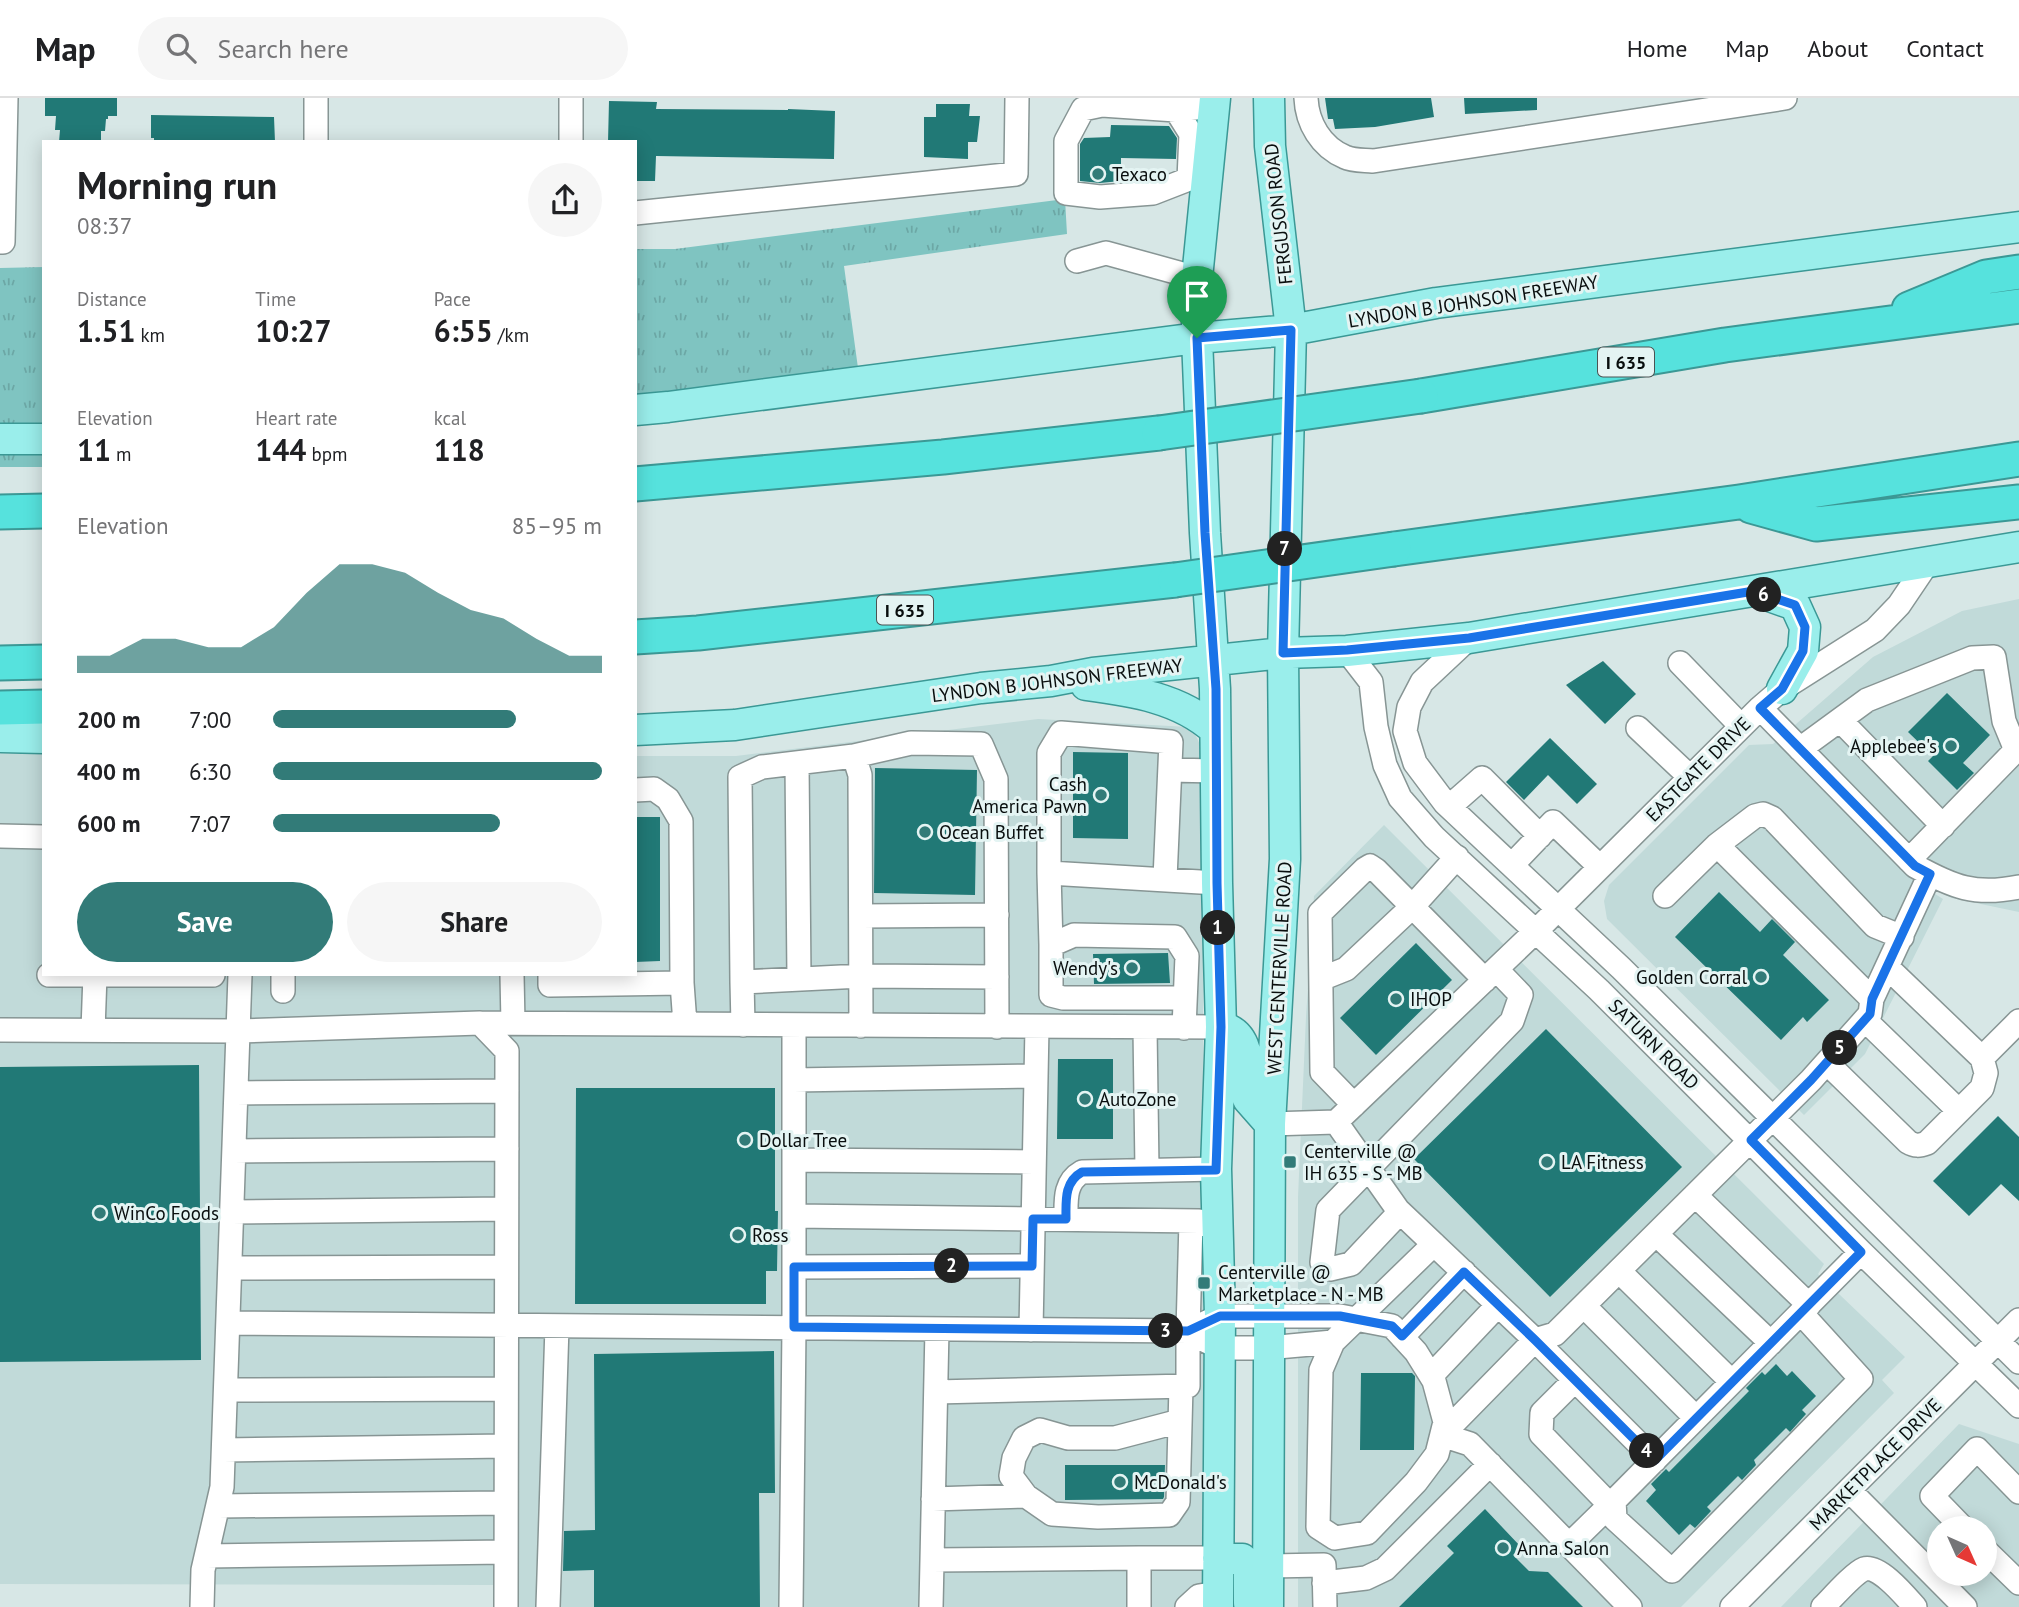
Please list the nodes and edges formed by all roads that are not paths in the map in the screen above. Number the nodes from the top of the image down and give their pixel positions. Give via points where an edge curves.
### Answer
1 (6, 98) edge
2 (316, 98) edge
3 (570, 98) edge
4 (1017, 98) edge
5 (1269, 98) edge
6 (1306, 98) edge
7 (1785, 98) edge
8 (1215, 102) edge
9 (1175, 104) edge
10 (316, 140) edge
11 (571, 140) edge
12 (1198, 179) junction
13 (637, 213) edge
14 (2019, 227) edge
15 (0, 242) edge
16 (1077, 261) dead end
17 (2019, 272) edge
18 (1197, 278) junction
19 (2019, 306) edge
20 (1869, 326) junction
21 (1291, 330) junction
22 (1197, 338) junction
23 (637, 410) edge
24 (0, 439) edge
25 (42, 439) edge
26 (2019, 459) edge
27 (637, 484) edge
28 (1738, 502) junction
29 (2019, 502) edge
30 (42, 511) edge
31 (0, 512) edge
32 (2019, 547) edge
33 (1928, 562) junction
34 (1754, 591) junction
35 (698, 633) junction
36 (637, 637) edge
37 (1469, 638) junction
38 (637, 648) edge
39 (1347, 650) junction
40 (1283, 653) junction
41 (1215, 661) junction
42 (0, 663) edge
43 (42, 663) edge
44 (1680, 663) dead end
45 (1051, 681) junction
46 (1782, 689) junction
47 (42, 707) edge
48 (0, 708) edge
49 (1760, 708) junction
50 (1840, 720) junction
51 (1741, 726) junction
52 (1638, 728) dead end
53 (637, 730) edge
54 (1215, 730) junction
55 (0, 737) edge
56 (42, 738) edge
57 (1800, 749) junction
58 (2017, 749) edge
59 (854, 756) junction
60 (797, 763) junction
61 (1170, 770) junction
62 (1216, 771) junction
63 (1690, 777) junction
64 (637, 790) edge
65 (1450, 807) junction
66 (1943, 826) junction
67 (0, 836) edge
68 (1540, 836) junction
69 (42, 837) edge
70 (1717, 845) junction
71 (1457, 857) junction
72 (1909, 860) junction
73 (1512, 865) junction
74 (1600, 867) junction
75 (1049, 873) junction
76 (1930, 874) junction
77 (1165, 880) junction
78 (1217, 883) junction
79 (2019, 887) edge
80 (1665, 896) dead end
81 (1412, 907) junction
82 (1558, 909) junction
83 (997, 915) junction
84 (861, 916) junction
85 (1537, 930) junction
86 (1175, 937) junction
87 (1902, 937) junction
88 (1218, 939) junction
89 (1051, 945) junction
90 (1888, 968) junction
91 (1491, 975) junction
92 (95, 976) edge
93 (240, 976) edge
94 (512, 976) edge
95 (550, 976) edge
96 (861, 976) junction
97 (997, 978) junction
98 (799, 979) junction
99 (1321, 979) junction
100 (743, 982) junction
101 (682, 983) junction
102 (1051, 995) junction
103 (1157, 998) junction
104 (1185, 998) junction
105 (1869, 1009) junction
106 (2019, 1021) edge
107 (480, 1023) junction
108 (513, 1023) junction
109 (685, 1024) junction
110 (743, 1025) junction
111 (794, 1025) junction
112 (861, 1026) junction
113 (997, 1027) junction
114 (1042, 1027) junction
115 (1221, 1027) junction
116 (1151, 1028) junction
117 (1184, 1028) junction
118 (0, 1030) edge
119 (93, 1030) junction
120 (238, 1031) junction
121 (1982, 1058) junction
122 (1827, 1063) junction
123 (1036, 1076) junction
124 (794, 1080) junction
125 (507, 1091) junction
126 (236, 1093) junction
127 (1354, 1105) junction
128 (1959, 1111) junction
129 (1773, 1119) junction
130 (1336, 1122) junction
131 (1270, 1125) junction
132 (1751, 1140) junction
133 (506, 1149) junction
134 (234, 1151) junction
135 (794, 1160) junction
136 (1034, 1162) junction
137 (1368, 1167) junction
138 (1146, 1170) junction
139 (1216, 1170) junction
140 (1695, 1195) junction
141 (506, 1209) junction
142 (232, 1212) junction
143 (1400, 1212) junction
144 (794, 1216) junction
145 (1033, 1219) junction
146 (1066, 1219) junction
147 (1205, 1226) junction
148 (1656, 1234) junction
149 (1434, 1244) junction
150 (1861, 1252) junction
151 (506, 1266) junction
152 (1032, 1266) junction
153 (794, 1267) junction
154 (230, 1268) junction
155 (1619, 1271) junction
156 (1464, 1272) junction
157 (1498, 1305) junction
158 (1584, 1306) junction
159 (1805, 1309) junction
160 (1268, 1315) junction
161 (1220, 1316) junction
162 (1356, 1319) junction
163 (2019, 1320) edge
164 (228, 1323) junction
165 (506, 1325) junction
166 (557, 1326) junction
167 (794, 1327) junction
168 (937, 1329) junction
169 (1031, 1329) junction
170 (1188, 1331) junction
171 (1402, 1336) junction
172 (1535, 1340) junction
173 (1998, 1341) junction
174 (1333, 1342) junction
175 (1771, 1343) junction
176 (1220, 1348) junction
177 (1268, 1348) junction
178 (2019, 1362) edge
179 (1976, 1363) junction
180 (1431, 1376) junction
181 (1576, 1380) junction
182 (1732, 1382) junction
183 (1181, 1387) junction
184 (506, 1389) junction
185 (226, 1390) junction
186 (936, 1392) junction
187 (2019, 1406) edge
188 (1696, 1418) junction
189 (1180, 1421) junction
190 (1442, 1435) junction
191 (506, 1446) junction
192 (224, 1450) junction
193 (1655, 1460) junction
194 (1490, 1464) junction
195 (1849, 1490) junction
196 (2019, 1492) edge
197 (1026, 1496) junction
198 (933, 1499) junction
199 (506, 1503) junction
200 (1612, 1503) junction
201 (218, 1506) junction
202 (1952, 1516) edge
203 (1569, 1545) junction
204 (506, 1552) junction
205 (206, 1556) junction
206 (1139, 1558) junction
207 (1218, 1558) junction
208 (932, 1560) junction
209 (1997, 1562) edge
210 (1268, 1566) junction
211 (1324, 1583) junction
212 (2019, 1583) edge
213 (1218, 1600) edge
214 (202, 1607) edge
215 (506, 1607) edge
216 (548, 1607) edge
217 (791, 1607) edge
218 (931, 1607) edge
219 (1139, 1607) edge
220 (1186, 1607) edge
221 (1249, 1607) edge
222 (1268, 1607) edge
223 (1325, 1607) edge
224 (1630, 1607) edge
225 (1732, 1607) edge
226 (1823, 1607) edge
227 (1915, 1607) edge
228 (1965, 1607) edge

1 - 15 street
2 - 10 street
3 - 11 street
4 - 13 street via 1016,174
5 - 21 main road, FERGUSON ROAD via 1270,146
6 - 7 street via 1315,132 1329,147 1346,158 1373,161
8 - 9 street
8 - 12 main road
9 - 12 street via 1191,134
9 - 12 street via 1083,108 1066,141 1066,193 1100,197 1153,193
12 - 18 main road
14 - 21 main road, LYNDON B JOHNSON FREEWAY via 1436,303
16 - 18 street via 1106,253
17 - 20 highway via 1986,277
18 - 22 main road
19 - 20 highway, I 635
20 - 27 highway, I 635, bridge via 1159,433
21 - 22 main road, LYNDON B JOHNSON FREEWAY
21 - 40 main road, WEST CENTERVILLE ROAD
22 - 23 main road, LYNDON B JOHNSON FREEWAY
22 - 41 main road
24 - 25 main road
26 - 28 highway, I 635
28 - 29 highway via 1816,524
28 - 35 highway, I 635, bridge via 1175,580
30 - 31 highway
32 - 33 main road, LYNDON B JOHNSON FREEWAY
33 - 34 main road, LYNDON B JOHNSON FREEWAY
33 - 46 street, EASTGATE DRIVE via 1899,605 1875,630
34 - 37 main road, LYNDON B JOHNSON FREEWAY
34 - 46 main road via 1795,605 1805,627 1803,651
35 - 36 highway, I 635
35 - 38 highway
37 - 39 main road, LYNDON B JOHNSON FREEWAY
37 - 65 street, SATURN ROAD via 1422,682 1409,707 1405,732 1415,762
39 - 40 main road, LYNDON B JOHNSON FREEWAY
39 - 71 street, SATURN ROAD via 1371,682 1385,765 1400,798
40 - 41 main road, LYNDON B JOHNSON FREEWAY
40 - 131 main road, WEST CENTERVILLE ROAD via 1285,859
41 - 45 main road, LYNDON B JOHNSON FREEWAY
41 - 54 main road
42 - 43 highway
44 - 51 street
45 - 53 main road, LYNDON B JOHNSON FREEWAY via 735,724
45 - 54 main road via 1165,701 1200,717
46 - 49 street, EASTGATE DRIVE
47 - 48 highway
49 - 51 street, EASTGATE DRIVE
49 - 57 street
50 - 57 street
50 - 58 street via 1879,695 1972,658 1994,657 2004,721
50 - 66 street
51 - 63 street, EASTGATE DRIVE
52 - 63 street
54 - 62 main road
55 - 56 main road
57 - 72 street
58 - 66 street
59 - 60 street
59 - 83 street via 911,743 981,744 996,779
59 - 84 street via 860,775
60 - 98 street
60 - 100 street via 762,767 740,778
61 - 62 street
61 - 75 street via 1171,742 1061,733 1049,753
61 - 77 street
62 - 78 main road
63 - 74 street, EASTGATE DRIVE
64 - 101 street via 653,789 668,799 681,821
65 - 68 street via 1482,778
65 - 73 street, SATURN ROAD
66 - 72 street
67 - 69 street
68 - 73 street
68 - 74 street via 1553,822
70 - 80 street
70 - 87 street via 1755,816 1772,818 1875,926
70 - 105 street
71 - 81 street
71 - 85 street, SATURN ROAD
72 - 76 street
73 - 82 street, SATURN ROAD
74 - 82 street, EASTGATE DRIVE
75 - 77 street
75 - 89 street
76 - 79 street via 1972,891
76 - 87 street
77 - 78 street
78 - 88 main road
81 - 91 street
81 - 99 street via 1346,969
81 - 99 street via 1376,870 1365,869 1320,913
82 - 85 street, EASTGATE DRIVE
82 - 129 street, SATURN ROAD
83 - 84 street
83 - 97 street
84 - 96 street
85 - 91 street, EASTGATE DRIVE
85 - 132 street, SATURN ROAD
86 - 88 street
86 - 89 street via 1074,935
86 - 104 street via 1187,956
87 - 90 street
88 - 115 main road
89 - 102 street
90 - 105 street
90 - 121 street
91 - 127 street, EASTGATE DRIVE
91 - 137 street via 1521,995 1513,1021
92 - 119 street
93 - 120 street
94 - 108 street
95 - 101 street via 550,985
96 - 97 street
96 - 98 street
96 - 112 street
97 - 113 street
98 - 100 street
99 - 127 street via 1322,1072
100 - 110 street
101 - 109 street
102 - 103 street
102 - 114 street
103 - 104 street
103 - 116 street
104 - 117 street
105 - 122 street
105 - 128 street
106 - 121 street
107 - 108 street
107 - 120 street
107 - 125 street via 507,1051
108 - 109 street
109 - 110 street
110 - 111 street
111 - 112 street
111 - 124 street
112 - 113 street
113 - 114 street
114 - 116 street
114 - 123 street
115 - 117 street
115 - 131 main road via 1235,1032 1243,1042 1248,1099
115 - 139 main road
116 - 117 street
116 - 138 street
118 - 119 street
119 - 120 street
120 - 126 street
121 - 128 street via 1985,1082
122 - 128 street via 1913,1145 1927,1143
122 - 129 street
123 - 124 street
123 - 136 street
124 - 135 street
125 - 126 street
125 - 133 street
126 - 134 street
127 - 130 street, EASTGATE DRIVE
129 - 132 street
129 - 173 street, SATURN ROAD
130 - 131 street
130 - 137 street
131 - 160 main road, WEST CENTERVILLE ROAD
132 - 140 street
132 - 150 street, SATURN ROAD
133 - 134 street
133 - 141 street
134 - 142 street
135 - 136 street
135 - 144 street
136 - 145 street
137 - 143 street
137 - 143 street via 1328,1210 1322,1262 1330,1269 1351,1264
138 - 139 street
138 - 146 street via 1082,1172 1066,1193
139 - 147 main road
140 - 148 street
140 - 159 street
141 - 142 street
141 - 151 street
142 - 154 street
143 - 149 street
144 - 145 street
144 - 153 street
145 - 146 street
145 - 152 street
146 - 147 street
147 - 161 main road
147 - 170 street
148 - 155 street
148 - 175 street
149 - 156 street
149 - 162 street
150 - 159 street
150 - 179 street, SATURN ROAD
151 - 154 street
151 - 165 street
152 - 153 street
152 - 169 street
153 - 167 street
154 - 164 street
155 - 158 street
155 - 182 street
156 - 157 street
156 - 171 street
157 - 172 street
157 - 180 street
158 - 172 street via 1555,1334
158 - 188 street
159 - 175 street
159 - 200 street via 1861,1379 1672,1571 1615,1519
160 - 161 street
160 - 162 street
160 - 177 main road, WEST CENTERVILLE ROAD
161 - 170 street
161 - 176 main road
162 - 171 street via 1392,1326
162 - 174 street
163 - 173 street, MARKETPLACE DRIVE
164 - 165 street
164 - 185 street
165 - 166 street
165 - 184 street
166 - 167 street
166 - 216 street
167 - 168 street
167 - 217 street
168 - 169 street
168 - 186 street
169 - 170 street
170 - 176 street
170 - 183 street via 1188,1386
171 - 180 street
172 - 181 street
172 - 190 street
173 - 178 street, SATURN ROAD
173 - 179 street, MARKETPLACE DRIVE
174 - 177 street
174 - 190 street via 1321,1370 1318,1527 1335,1538 1367,1533 1416,1482 1437,1454
175 - 182 street
176 - 177 street
176 - 207 main road
177 - 210 main road, WEST CENTERVILLE ROAD
179 - 187 street, SATURN ROAD
179 - 195 street, MARKETPLACE DRIVE
180 - 190 street via 1445,1422
181 - 193 street
181 - 200 street via 1542,1413 1541,1434
182 - 188 street
183 - 186 street
183 - 189 street
184 - 185 street
184 - 191 street
185 - 192 street
186 - 198 street
188 - 193 street
189 - 197 street via 1115,1438 1068,1438 1040,1430 1024,1438 1014,1458 1011,1476
189 - 197 street via 1178,1503 1169,1515 1052,1514
190 - 194 street via 1470,1444
191 - 192 street
191 - 199 street
192 - 201 street
193 - 200 street
194 - 203 street
194 - 211 street via 1385,1569 1366,1578
195 - 225 street, MARKETPLACE DRIVE
195 - 228 street
196 - 202 street via 1977,1449 1932,1496
197 - 198 street
198 - 208 street
199 - 201 street
199 - 204 street
200 - 203 street
201 - 205 street
203 - 224 street
204 - 205 street
204 - 215 street
205 - 214 street
206 - 207 street
206 - 208 street
206 - 219 street
207 - 213 main road
207 - 221 main road via 1242,1559 1249,1564
208 - 218 street
209 - 212 street
210 - 211 street via 1324,1564
210 - 222 main road, WEST CENTERVILLE ROAD
211 - 223 street
213 - 220 street via 1199,1595
226 - 227 street via 1864,1569 1883,1574

